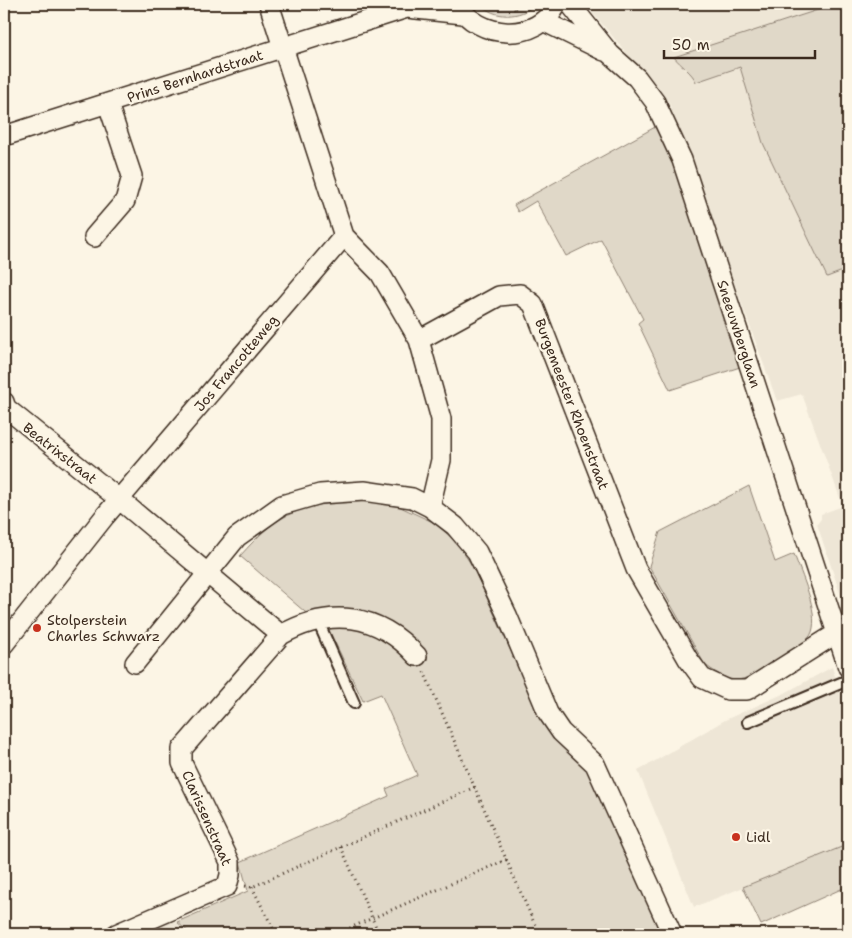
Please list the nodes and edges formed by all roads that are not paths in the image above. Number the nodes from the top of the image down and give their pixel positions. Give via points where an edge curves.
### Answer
1 (269, 4) edge
2 (557, 4) edge
3 (570, 4) edge
4 (409, 6) edge
5 (460, 9) edge
6 (543, 21) junction
7 (283, 48) junction
8 (610, 54) junction
9 (108, 104) junction
10 (4, 136) edge
11 (94, 236) dead end
12 (344, 236) junction
13 (419, 340) junction
14 (4, 407) edge
15 (120, 500) junction
16 (430, 507) junction
17 (207, 573) junction
18 (317, 619) junction
19 (837, 633) junction
20 (281, 636) junction
21 (4, 644) edge
22 (417, 656) road end
23 (134, 662) dead end
24 (848, 667) edge
25 (848, 680) edge
26 (354, 703) dead end
27 (748, 722) dead end
28 (116, 934) edge
29 (672, 934) edge

1 - 7 street
2 - 6 street
3 - 8 street, Sneeuwberglaan
4 - 5 street
4 - 7 street, Prins Bernhardstraat
5 - 6 street via 480,27 501,33 522,31
6 - 8 street, Sneeuwberglaan
7 - 9 street, Prins Bernhardstraat
7 - 12 street
8 - 19 street, Sneeuwberglaan via 637,78 655,102 682,160
9 - 10 street, Prins Bernhardstraat
9 - 11 street, Prins Bernhardstraat via 132,176 125,201
12 - 13 street via 380,273
12 - 15 street, Jos Francotteweg
13 - 16 street via 441,419 441,460
13 - 19 street, Burgemeester Rhoenstraat via 499,296 520,294 533,304 636,569 702,678 728,690 747,690
14 - 15 street, Beatrixstraat
15 - 17 street
15 - 21 street, Jos Francotteweg
16 - 17 street via 412,498 364,491 320,494 282,505 237,537
16 - 29 street via 455,526 477,552 548,713 561,732 595,764
17 - 20 street
17 - 23 street
18 - 20 street, Clarissenstraat
18 - 22 street, Clarissenstraat via 350,619 379,625 404,641
18 - 26 lane
19 - 24 street, Sneeuwberglaan
20 - 28 street, Clarissenstraat via 182,749 182,762 230,862 227,886
25 - 27 lane

